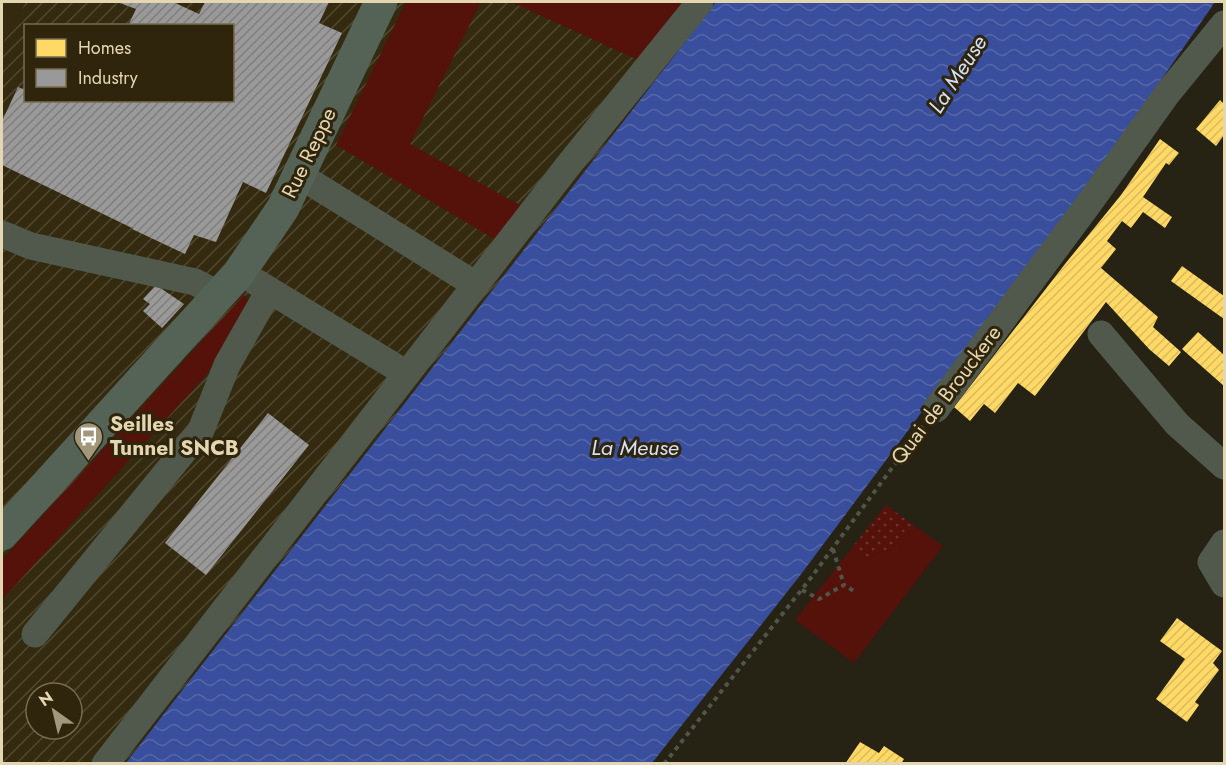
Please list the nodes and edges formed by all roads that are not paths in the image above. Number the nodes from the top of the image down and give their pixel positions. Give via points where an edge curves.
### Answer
1 (381, 2) edge
2 (700, 2) edge
3 (1224, 24) edge
4 (299, 176) junction
5 (2, 234) edge
6 (230, 284) junction
7 (476, 285) junction
8 (269, 291) junction
9 (1101, 334) dead end
10 (407, 374) junction
11 (936, 409) road end
12 (1224, 466) edge
13 (2, 534) edge
14 (35, 634) dead end
15 (105, 764) edge

1 - 4 main road, Rue Reppe
2 - 7 street
3 - 11 street, Quai de Brouckere via 1167,94
4 - 6 main road, Rue Reppe via 283,208
4 - 7 street
5 - 6 street via 32,246 195,282
6 - 8 street
6 - 13 main road, Rue Reppe
7 - 10 street
8 - 10 street
8 - 14 street via 227,365 201,430
9 - 12 street via 1177,424
10 - 15 street

